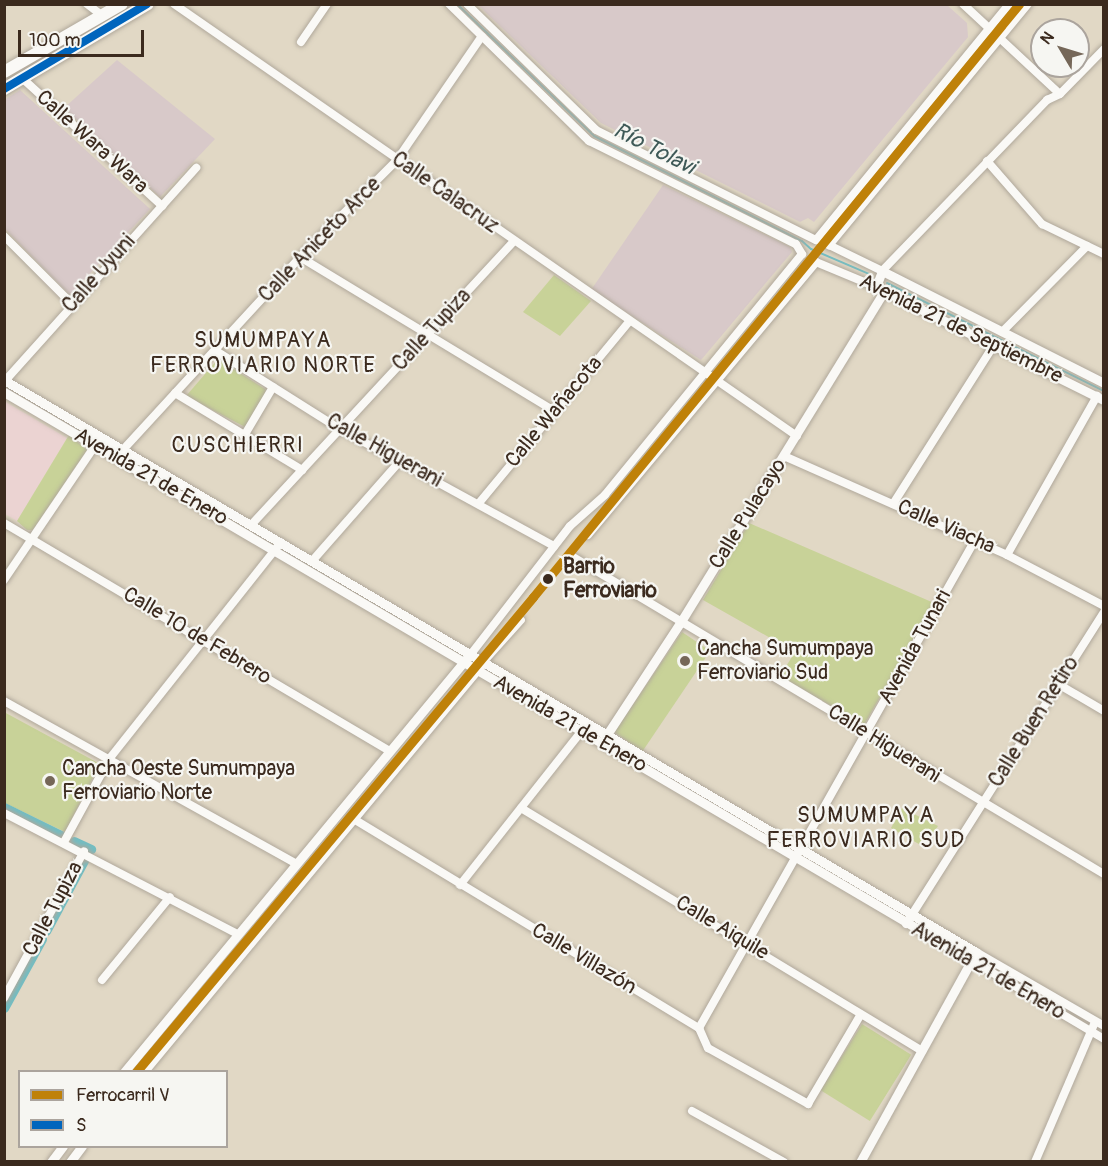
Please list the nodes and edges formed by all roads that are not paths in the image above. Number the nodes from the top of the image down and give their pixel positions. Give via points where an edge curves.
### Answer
1 (87, 4) edge
2 (122, 4) edge
3 (148, 4) edge
4 (174, 4) edge
5 (327, 4) edge
6 (449, 4) edge
7 (467, 4) edge
8 (963, 4) edge
9 (1009, 4) edge
10 (1028, 4) edge
11 (103, 16) junction
12 (989, 29) junction
13 (482, 36) junction
14 (1000, 38) junction
15 (301, 42) dead end
16 (1104, 49) edge
17 (4, 72) edge
18 (22, 78) junction
19 (4, 89) edge
20 (1060, 94) junction
21 (397, 160) junction
22 (987, 161) junction
23 (196, 168) dead end
24 (162, 206) junction
25 (4, 236) edge
26 (514, 241) junction
27 (1087, 246) junction
28 (1104, 254) edge
29 (300, 257) junction
30 (882, 271) junction
31 (880, 289) junction
32 (72, 304) junction
33 (629, 322) junction
34 (1002, 332) junction
35 (428, 334) junction
36 (994, 345) junction
37 (216, 351) junction
38 (705, 373) junction
39 (5, 381) edge
40 (717, 381) junction
41 (1104, 383) edge
42 (273, 387) junction
43 (4, 392) edge
44 (175, 393) junction
45 (1100, 398) edge
46 (554, 411) junction
47 (340, 429) junction
48 (244, 436) junction
49 (797, 436) junction
50 (96, 444) junction
51 (124, 448) junction
52 (116, 456) junction
53 (784, 456) junction
54 (400, 461) junction
55 (302, 470) junction
56 (479, 502) junction
57 (893, 504) junction
58 (4, 522) edge
59 (252, 524) junction
60 (588, 535) dead end
61 (32, 539) junction
62 (975, 540) junction
63 (278, 546) junction
64 (554, 546) junction
65 (1007, 555) junction
66 (573, 557) dead end
67 (313, 560) junction
68 (4, 580) edge
69 (1104, 606) edge
70 (1104, 612) edge
71 (521, 620) dead end
72 (680, 623) junction
73 (204, 641) junction
74 (467, 657) junction
75 (484, 661) junction
76 (477, 669) junction
77 (1058, 684) junction
78 (4, 701) edge
79 (1104, 711) edge
80 (585, 727) junction
81 (868, 732) junction
82 (604, 738) junction
83 (388, 751) junction
84 (110, 758) junction
85 (701, 795) junction
86 (981, 804) junction
87 (521, 808) junction
88 (4, 813) edge
89 (352, 818) junction
90 (64, 842) junction
91 (803, 849) junction
92 (84, 851) junction
93 (798, 858) junction
94 (295, 863) junction
95 (1104, 874) edge
96 (460, 885) junction
97 (170, 897) junction
98 (912, 914) junction
99 (906, 924) junction
100 (237, 934) junction
101 (748, 944) junction
102 (974, 956) junction
103 (102, 980) dead end
104 (4, 998) edge
105 (861, 1014) junction
106 (1095, 1022) junction
107 (1104, 1026) edge
108 (699, 1028) junction
109 (1091, 1031) junction
110 (1104, 1039) edge
111 (922, 1051) junction
112 (125, 1070) edge
113 (144, 1070) edge
114 (692, 1111) dead end
115 (61, 1148) edge
116 (80, 1148) edge
117 (51, 1161) edge
118 (70, 1161) edge
119 (784, 1161) edge
120 (860, 1161) edge
121 (1035, 1161) edge

1 - 11 street
2 - 11 main road
3 - 18 main road
4 - 21 street, Calle Calacruz
5 - 15 street
6 - 13 street
7 - 12 street via 596,130 816,240
8 - 12 street
9 - 12 street
10 - 14 street
11 - 17 main road
12 - 14 street
13 - 21 street, Calle Aniceto Arce
13 - 38 street via 589,141 796,244 802,254
14 - 20 street
14 - 30 street, Avenida 21 de Septiembre via 829,245
16 - 20 street, Calle Pulacayo
18 - 19 main road
18 - 24 street, Calle Wara Wara
20 - 22 street, Calle Pulacayo via 1047,100
21 - 26 street, Calle Calacruz
21 - 29 street, Calle Aniceto Arce
22 - 27 street via 1042,224
22 - 30 street, Calle Pulacayo
23 - 24 street, Calle Uyuni
24 - 32 street, Calle Uyuni
25 - 32 street
26 - 33 street, Calle Calacruz
26 - 35 street, Calle Tupiza
27 - 28 street
27 - 34 street
29 - 35 street
29 - 37 street, Calle Aniceto Arce
30 - 31 street, Calle Pulacayo
30 - 34 street, Avenida 21 de Septiembre
31 - 36 street, Avenida 21 de Septiembre
31 - 40 street, Avenida 21 de Septiembre via 816,262
31 - 49 street, Calle Pulacayo
32 - 39 street, Calle Uyuni
33 - 38 street, Calle Calacruz
33 - 46 street, Calle Wañacota
34 - 41 street, Avenida 21 de Septiembre
35 - 46 street
35 - 47 street, Calle Tupiza
36 - 45 street, Avenida 21 de Septiembre
36 - 57 street
37 - 42 street, Calle Higuerani
37 - 44 street, Calle Aniceto Arce
38 - 40 street, Calle Calacruz
38 - 64 street via 605,495
39 - 51 street, Avenida 21 de Enero
40 - 49 street
40 - 60 street
42 - 47 street, Calle Higuerani
42 - 48 street
43 - 50 street, Avenida 21 de Enero
44 - 48 street
44 - 51 street, Calle Aniceto Arce
45 - 65 street
46 - 56 street, Calle Wañacota
47 - 54 street, Calle Higuerani
47 - 55 street, Calle Tupiza
48 - 55 street
49 - 53 street, Calle Pulacayo
50 - 52 street, Avenida 21 de Enero
50 - 61 street
51 - 52 street, Calle Aniceto Arce
51 - 59 street, Avenida 21 de Enero
52 - 63 street, Avenida 21 de Enero
53 - 57 street, Calle Viacha
53 - 72 street, Calle Pulacayo
54 - 56 street, Calle Higuerani
54 - 67 street
55 - 59 street, Calle Tupiza
56 - 64 street, Calle Higuerani
57 - 62 street, Calle Viacha
58 - 61 street, Calle 10 de Febrero
59 - 63 street, Avenida 21 de Enero
61 - 68 street
61 - 73 street, Calle 10 de Febrero
62 - 65 street, Calle Viacha
62 - 81 street, Avenida Tunari
63 - 67 street, Avenida 21 de Enero
63 - 73 street, Calle Tupiza
63 - 74 street, Avenida 21 de Enero
64 - 74 street
65 - 69 street, Calle Viacha
66 - 72 street, Calle Higuerani
67 - 74 street, Avenida 21 de Enero
70 - 77 street, Calle Buen Retiro
71 - 75 street
72 - 81 street, Calle Higuerani
72 - 82 street, Calle Pulacayo
73 - 83 street, Calle 10 de Febrero
73 - 84 street, Calle Tupiza
74 - 75 street, Avenida 21 de Enero
74 - 76 street, Avenida 21 de Enero
74 - 83 street
75 - 76 street
75 - 80 street, Avenida 21 de Enero
76 - 80 street, Avenida 21 de Enero
76 - 89 street
77 - 79 street
77 - 86 street, Calle Buen Retiro
78 - 84 street
80 - 82 street, Avenida 21 de Enero
80 - 87 street
81 - 86 street, Calle Higuerani
81 - 91 street, Avenida Tunari
82 - 85 street, Avenida 21 de Enero
83 - 94 street
84 - 90 street, Calle Tupiza
84 - 94 street
85 - 91 street, Avenida 21 de Enero
85 - 93 street, Avenida 21 de Enero
86 - 95 street, Calle Higuerani
86 - 98 street, Calle Buen Retiro
87 - 96 street
87 - 101 street, Calle Aiquile
88 - 90 street
89 - 96 street, Calle Villazón
89 - 113 street
90 - 92 street
91 - 93 street, Avenida Tunari
91 - 98 street, Avenida 21 de Enero
92 - 97 street
92 - 104 street, Calle Tupiza
93 - 99 street, Avenida 21 de Enero
93 - 101 street, Avenida Tunari
94 - 100 street
96 - 108 street, Calle Villazón
97 - 100 street
97 - 103 street
98 - 99 street, Calle Buen Retiro
98 - 102 street, Avenida 21 de Enero
99 - 102 street, Avenida 21 de Enero
100 - 112 street
101 - 105 street, Calle Aiquile
101 - 108 street, Avenida Tunari
102 - 106 street, Avenida 21 de Enero
102 - 109 street, Avenida 21 de Enero
102 - 111 street
105 - 108 street, Calle Villazón via 808,1104 708,1048
105 - 111 street, Calle Aiquile
106 - 107 street, Avenida 21 de Enero
106 - 109 street
109 - 110 street, Avenida 21 de Enero
109 - 121 street
111 - 120 street
114 - 119 street
115 - 117 street
116 - 118 street

